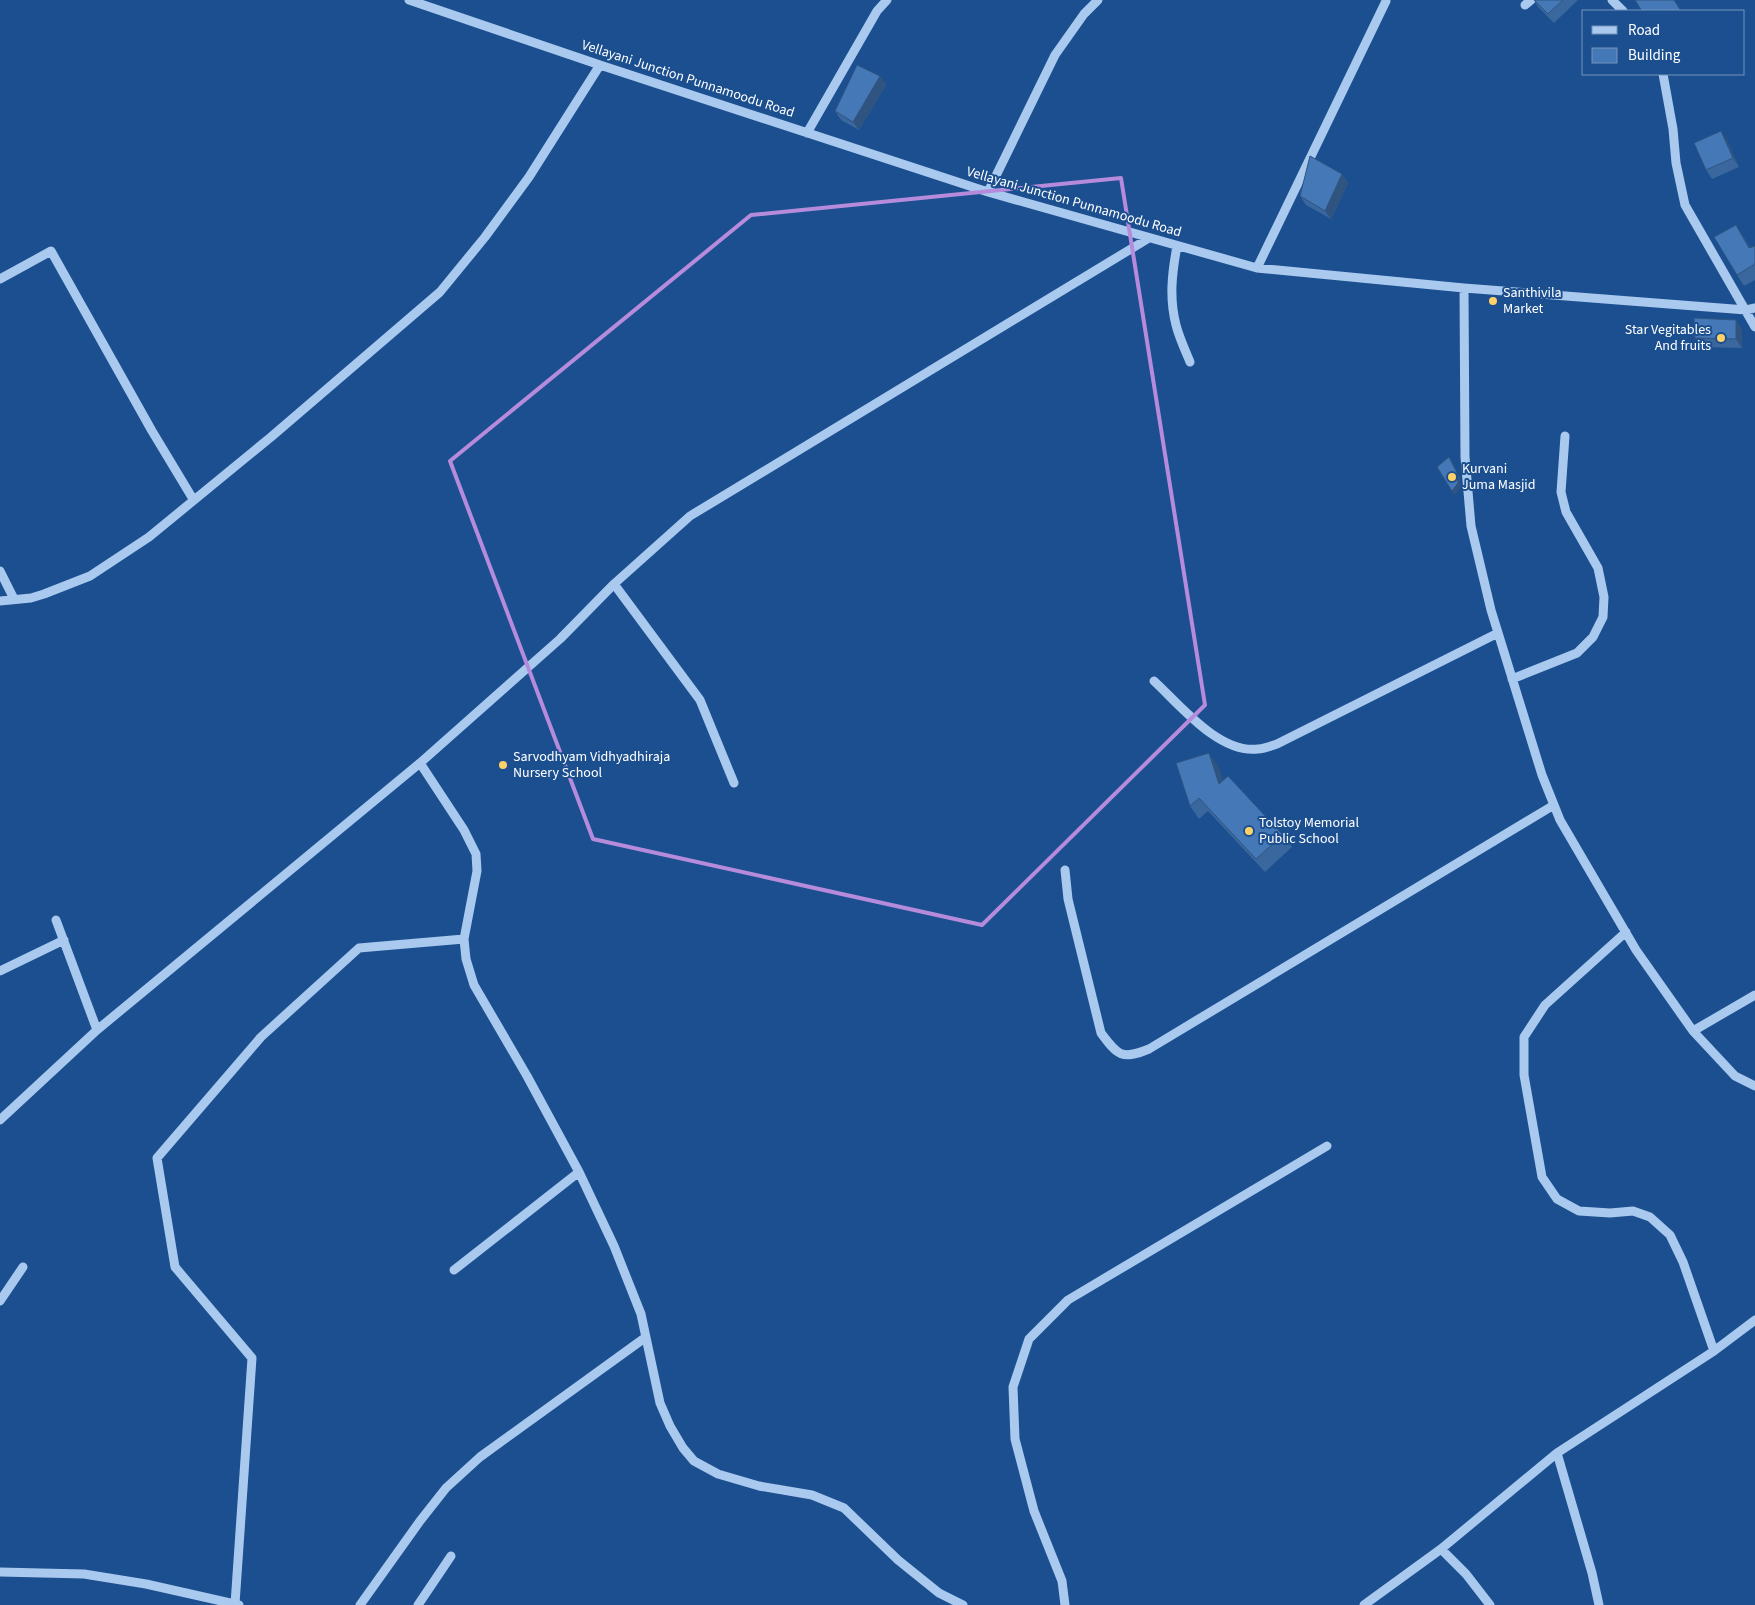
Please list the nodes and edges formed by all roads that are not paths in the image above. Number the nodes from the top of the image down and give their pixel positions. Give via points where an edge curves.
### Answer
1 (409, 0) edge
2 (887, 0) edge
3 (1098, 0) edge
4 (1612, 0) edge
5 (1386, 1) dead end
6 (1623, 10) edge
7 (600, 65) junction
8 (1663, 75) edge
9 (807, 133) junction
10 (988, 192) junction
11 (1149, 238) junction
12 (1177, 246) junction
13 (1257, 268) junction
14 (0, 279) edge
15 (1464, 288) junction
16 (1751, 309) edge
17 (1755, 327) edge
18 (1190, 362) dead end
19 (1564, 436) dead end
20 (193, 499) junction
21 (0, 571) edge
22 (614, 584) junction
23 (14, 599) junction
24 (0, 601) edge
25 (1498, 633) junction
26 (1512, 679) junction
27 (1154, 680) dead end
28 (420, 763) junction
29 (734, 783) dead end
30 (1554, 805) junction
31 (1065, 870) dead end
32 (56, 920) dead end
33 (1626, 932) junction
34 (464, 939) junction
35 (64, 940) junction
36 (0, 971) edge
37 (1755, 995) edge
38 (97, 1030) junction
39 (1693, 1031) junction
40 (1755, 1086) edge
41 (0, 1120) edge
42 (1328, 1146) dead end
43 (579, 1172) junction
44 (23, 1267) dead end
45 (454, 1270) dead end
46 (0, 1301) edge
47 (1755, 1320) edge
48 (646, 1337) junction
49 (1714, 1351) junction
50 (1556, 1453) junction
51 (1441, 1549) junction
52 (451, 1556) dead end
53 (0, 1572) edge
54 (237, 1604) edge
55 (360, 1605) edge
56 (418, 1605) edge
57 (963, 1605) edge
58 (1065, 1605) edge
59 (1364, 1605) edge
60 (1490, 1605) edge
61 (1599, 1605) edge

1 - 7 street, Vellayani Junction Punnamoodu Road
2 - 9 street via 877,11
3 - 10 street via 1084,14 1056,56
4 - 6 street
5 - 13 street
7 - 9 street, Vellayani Junction Punnamoodu Road
7 - 20 street via 529,177 440,292 271,437
8 - 16 street via 1685,205
9 - 10 street, Vellayani Junction Punnamoodu Road
10 - 11 street, Vellayani Junction Punnamoodu Road
11 - 12 street, Vellayani Junction Punnamoodu Road
11 - 22 street via 690,516
12 - 13 street, Vellayani Junction Punnamoodu Road
12 - 18 street via 1172,303 1176,325
13 - 15 street, Vellayani Junction Punnamoodu Road
14 - 20 street via 51,251
15 - 16 street, Vellayani Junction Punnamoodu Road
15 - 25 street via 1465,457 1471,526
16 - 17 street
19 - 26 street via 1561,492 1566,512 1598,568 1604,597 1603,617 1593,637 1577,653
20 - 23 street via 149,537 90,576 44,594
21 - 23 street
22 - 28 street via 560,639
22 - 29 street via 700,700
23 - 24 street
25 - 26 street
25 - 27 street via 1277,744 1258,750 1223,742
26 - 30 street
28 - 34 street via 476,854 477,871
28 - 38 street
30 - 31 street via 1149,1049 1134,1055 1121,1054 1101,1033 1068,899
30 - 33 street
32 - 35 street
33 - 39 street
33 - 49 street via 1545,1005 1524,1037 1524,1074 1540,1168 1556,1199 1579,1211 1633,1211 1650,1217 1670,1235 1683,1262
34 - 43 street via 474,985
34 - 54 street via 359,948 261,1037 157,1158 175,1266 252,1358
35 - 36 street
35 - 38 street
37 - 39 street
38 - 41 street
39 - 40 street via 1734,1076
42 - 58 street via 1068,1300 1029,1339 1013,1387 1015,1439 1034,1511 1062,1581
43 - 45 street
43 - 48 street via 614,1246 641,1314
44 - 46 street
47 - 49 street
48 - 55 street via 473,1463 446,1488
48 - 57 street via 660,1403 670,1426 694,1461 718,1474 759,1486 812,1495 844,1508 898,1560 939,1593
49 - 50 street
50 - 51 street
50 - 61 street
51 - 59 street
51 - 60 street
52 - 56 street
53 - 54 street via 84,1574

